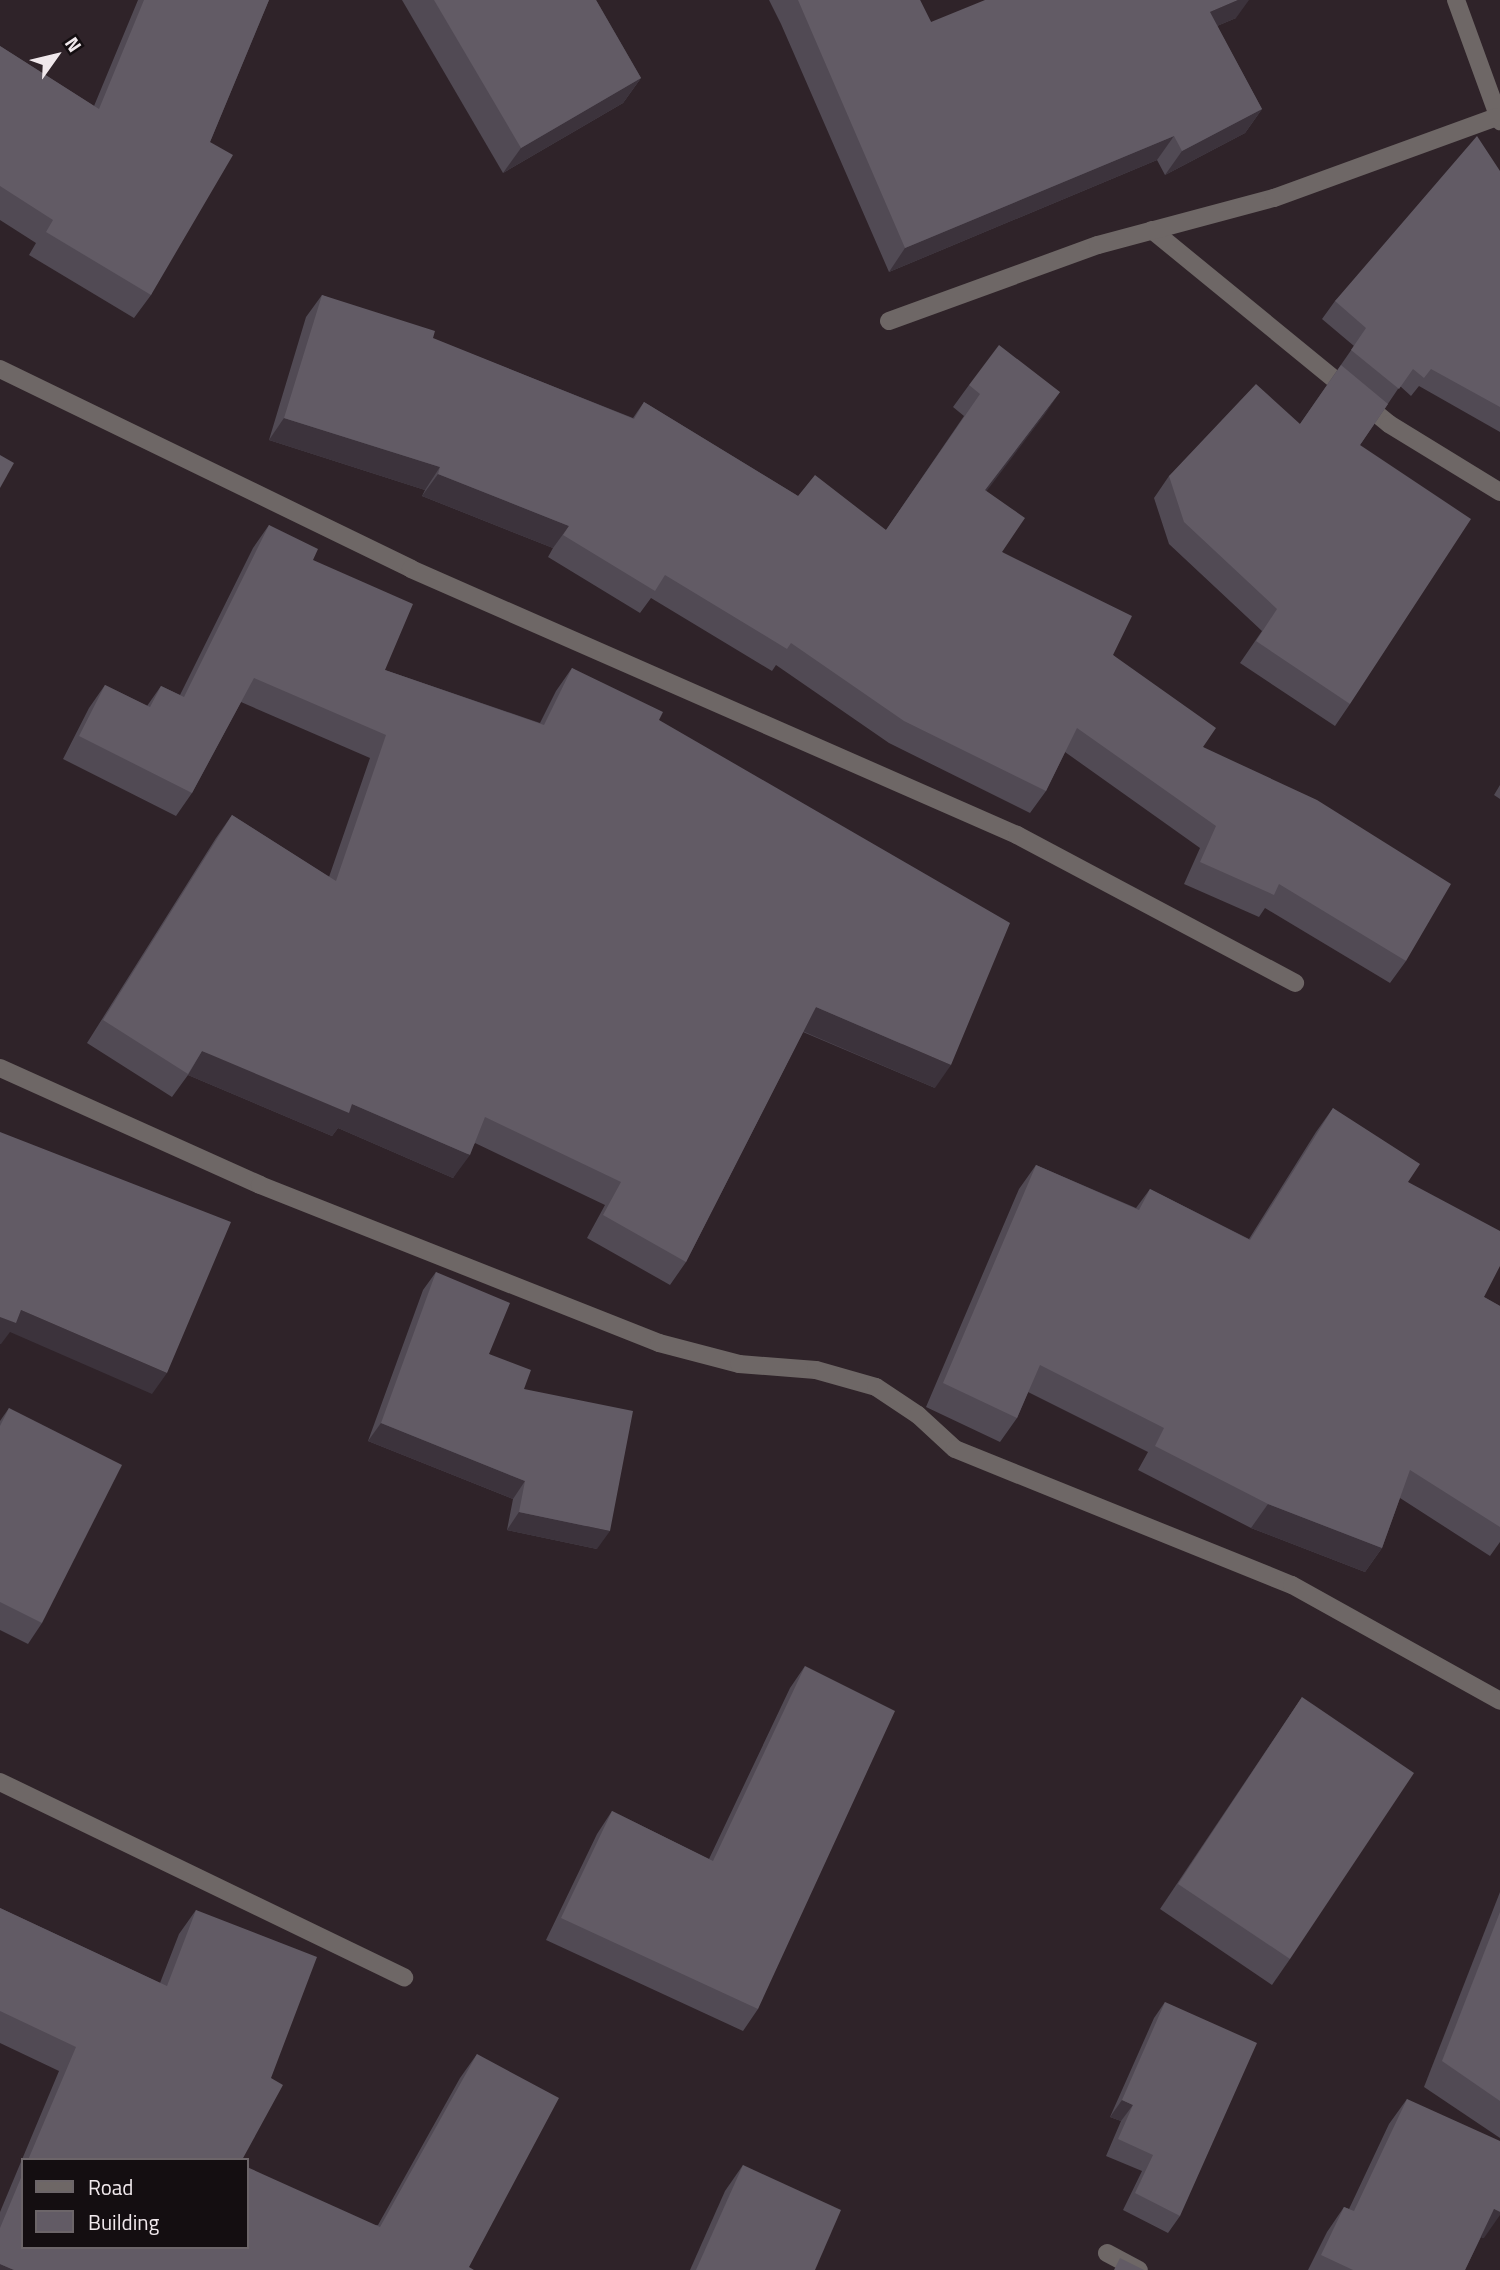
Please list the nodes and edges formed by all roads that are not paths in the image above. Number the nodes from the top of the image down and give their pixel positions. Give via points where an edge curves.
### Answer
1 (1456, 0) edge
2 (1498, 119) edge
3 (1152, 230) junction
4 (889, 321) dead end
5 (0, 369) edge
6 (1500, 492) edge
7 (1295, 983) dead end
8 (0, 1068) edge
9 (1500, 1700) edge
10 (0, 1782) edge
11 (404, 1977) dead end
12 (1107, 2253) dead end
13 (1139, 2270) edge

1 - 2 street
2 - 3 street via 1274,198
3 - 4 street
3 - 6 street via 1389,425
5 - 7 street via 411,569 1017,835
8 - 9 street via 260,1185 659,1343 739,1364 816,1370 876,1387 918,1415 955,1449 1292,1585
10 - 11 street
12 - 13 street

